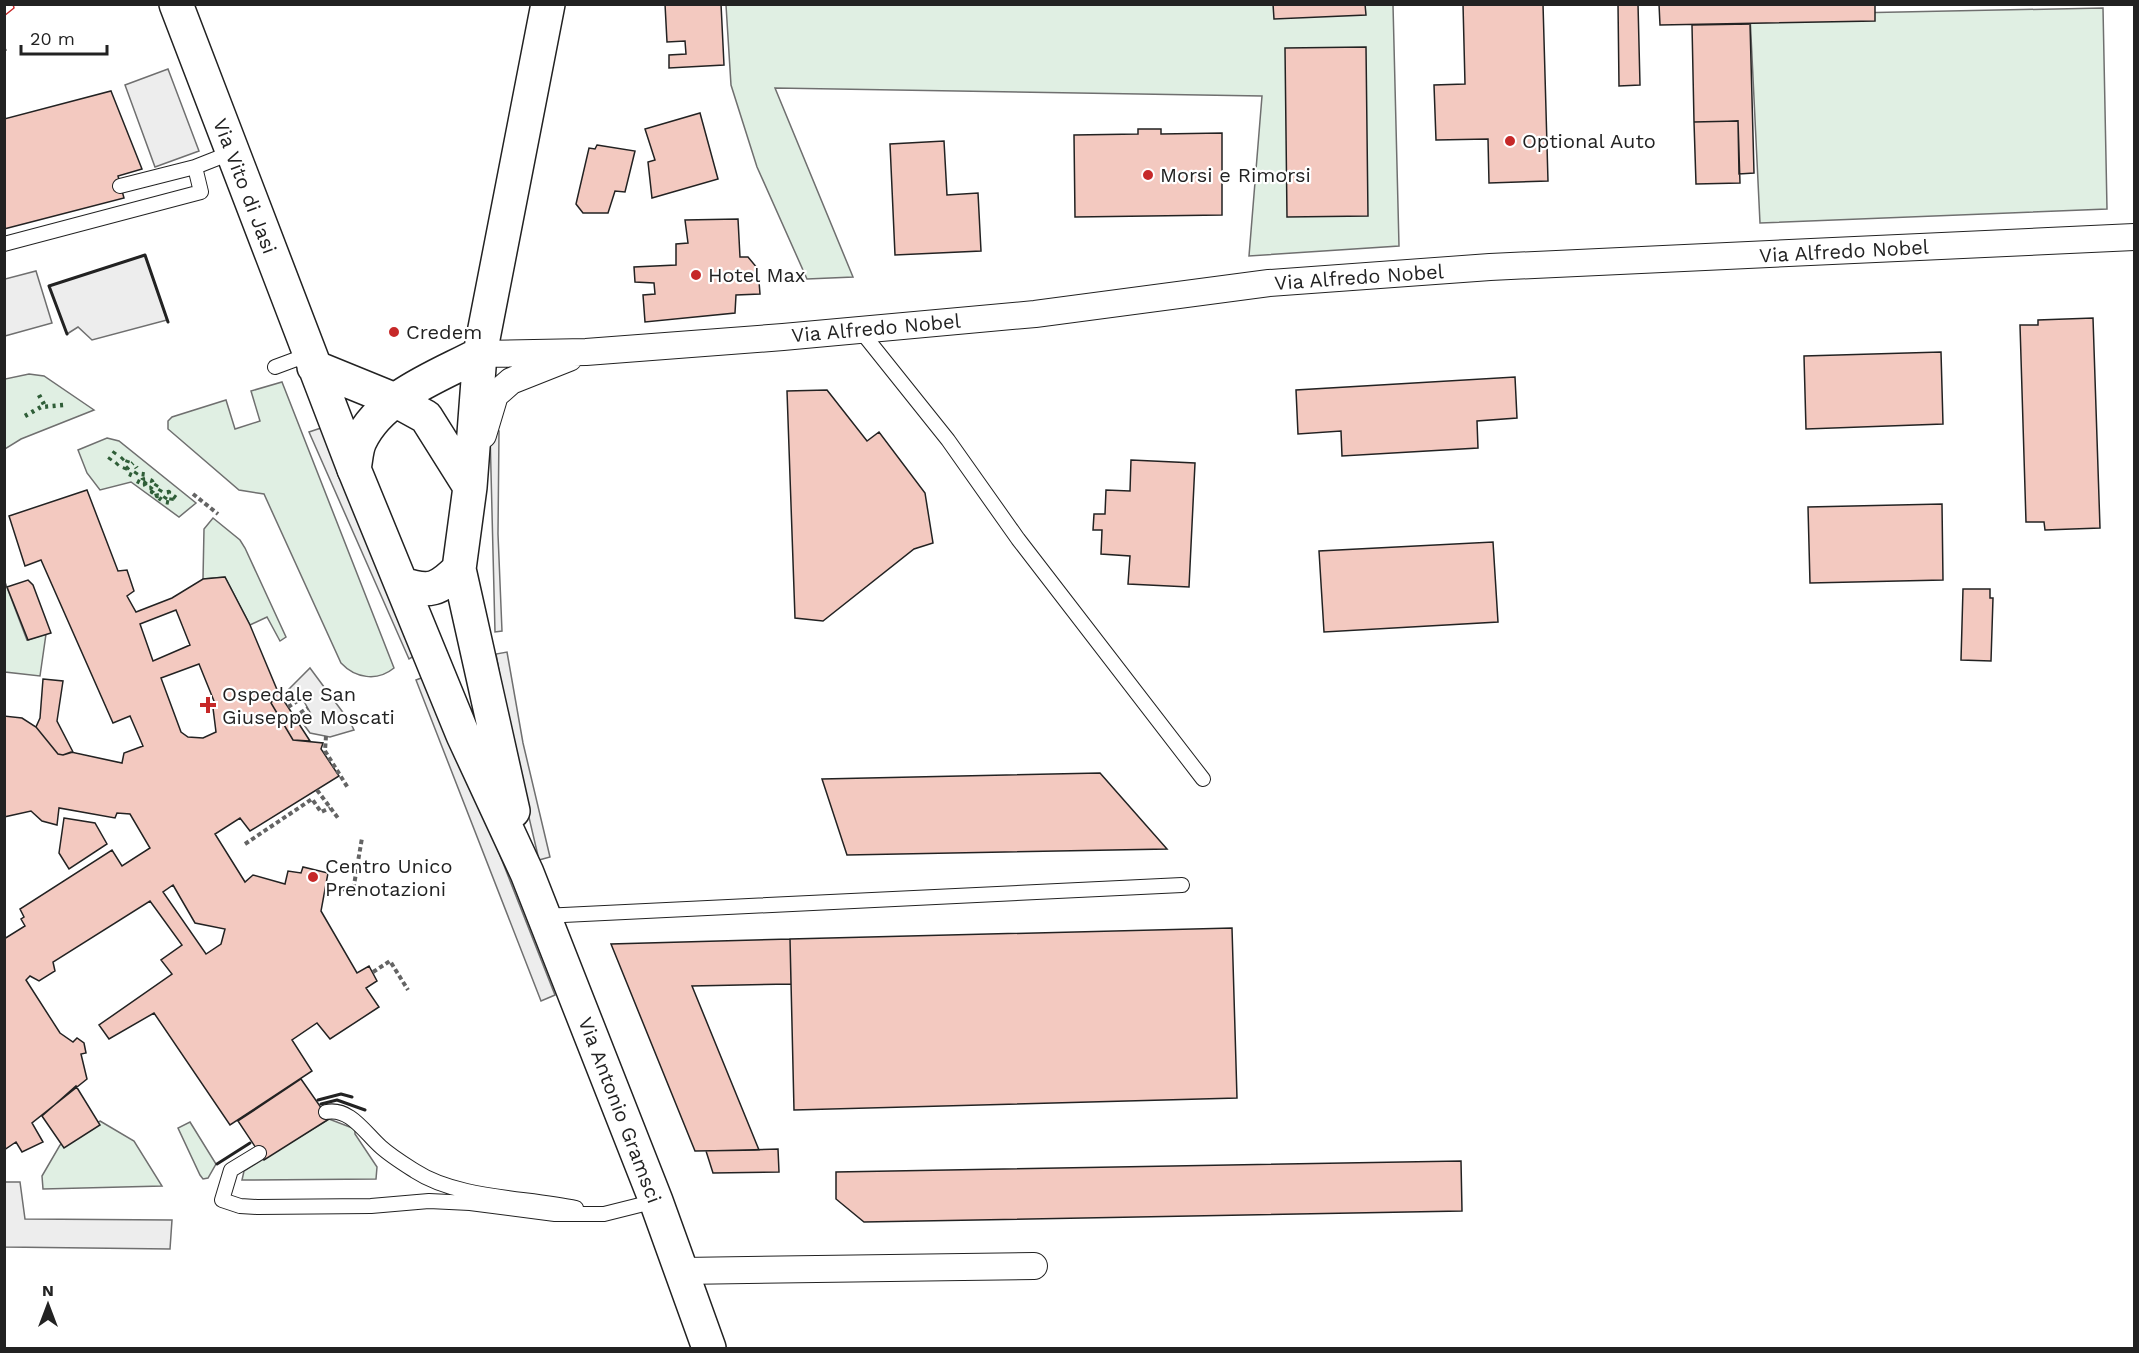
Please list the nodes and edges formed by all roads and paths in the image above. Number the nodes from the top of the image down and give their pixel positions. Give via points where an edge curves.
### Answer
1 (548, 4) edge
2 (183, 9) edge
3 (233, 152) junction
4 (195, 167) junction
5 (120, 186) dead end
6 (2134, 237) edge
7 (4, 244) edge
8 (860, 330) junction
9 (586, 351) junction
10 (480, 354) junction
11 (312, 361) junction
12 (275, 367) dead end
13 (395, 400) junction
14 (354, 469) junction
15 (470, 487) junction
16 (193, 494) dead end
17 (218, 514) dead end
18 (459, 570) junction
19 (402, 584) junction
20 (302, 698) dead end
21 (288, 707) dead end
22 (308, 708) dead end
23 (294, 717) dead end
24 (326, 736) dead end
25 (1203, 779) dead end
26 (348, 788) dead end
27 (317, 790) dead end
28 (330, 808) junction
29 (338, 818) dead end
30 (362, 838) dead end
31 (245, 844) dead end
32 (526, 873) junction
33 (1182, 885) dead end
34 (326, 886) dead end
35 (543, 916) junction
36 (372, 972) dead end
37 (408, 990) dead end
38 (326, 1112) dead end
39 (259, 1153) dead end
40 (656, 1201) junction
41 (604, 1214) junction
42 (1034, 1266) dead end
43 (682, 1271) junction
44 (709, 1348) edge

1 - 10 main road, Via Antonio Gramsci
2 - 3 main road, Via Vito di Jasi
3 - 4 lane
3 - 11 main road, Via Vito di Jasi
4 - 5 lane
4 - 7 lane via 201,192
6 - 8 street, Via Alfredo Nobel via 1490,267 1269,283 1035,314
8 - 9 street, Via Alfredo Nobel
8 - 25 lane via 948,440 1018,539
9 - 10 street, Via Alfredo Nobel
9 - 15 street, Via Alfredo Nobel via 511,381 495,395
10 - 13 main road
10 - 15 main road, Via Antonio Gramsci
11 - 12 lane
11 - 13 main road
11 - 14 main road, Via Vito di Jasi
13 - 14 main road via 373,421 359,443
13 - 15 main road via 426,417
14 - 19 main road, Via Antonio Gramsci
15 - 18 main road, Via Antonio Gramsci
16 - 17 path
18 - 19 main road via 444,585 423,591
18 - 32 main road, Via Antonio Gramsci
19 - 32 main road, Via Antonio Gramsci via 463,735
20 - 21 path
22 - 23 path
24 - 26 path via 325,751
27 - 28 path
28 - 29 path
28 - 31 path via 321,812 312,799
30 - 34 path via 353,891
32 - 35 main road, Via Antonio Gramsci
33 - 35 lane
35 - 40 main road, Via Antonio Gramsci
36 - 37 path via 390,961
38 - 41 lane via 334,1110 356,1121 382,1148 417,1173 448,1187
39 - 41 lane via 231,1170 222,1200 256,1207 429,1201 555,1214
40 - 41 lane
40 - 43 main road, Via Antonio Gramsci
42 - 43 street
43 - 44 main road, Via Antonio Gramsci

